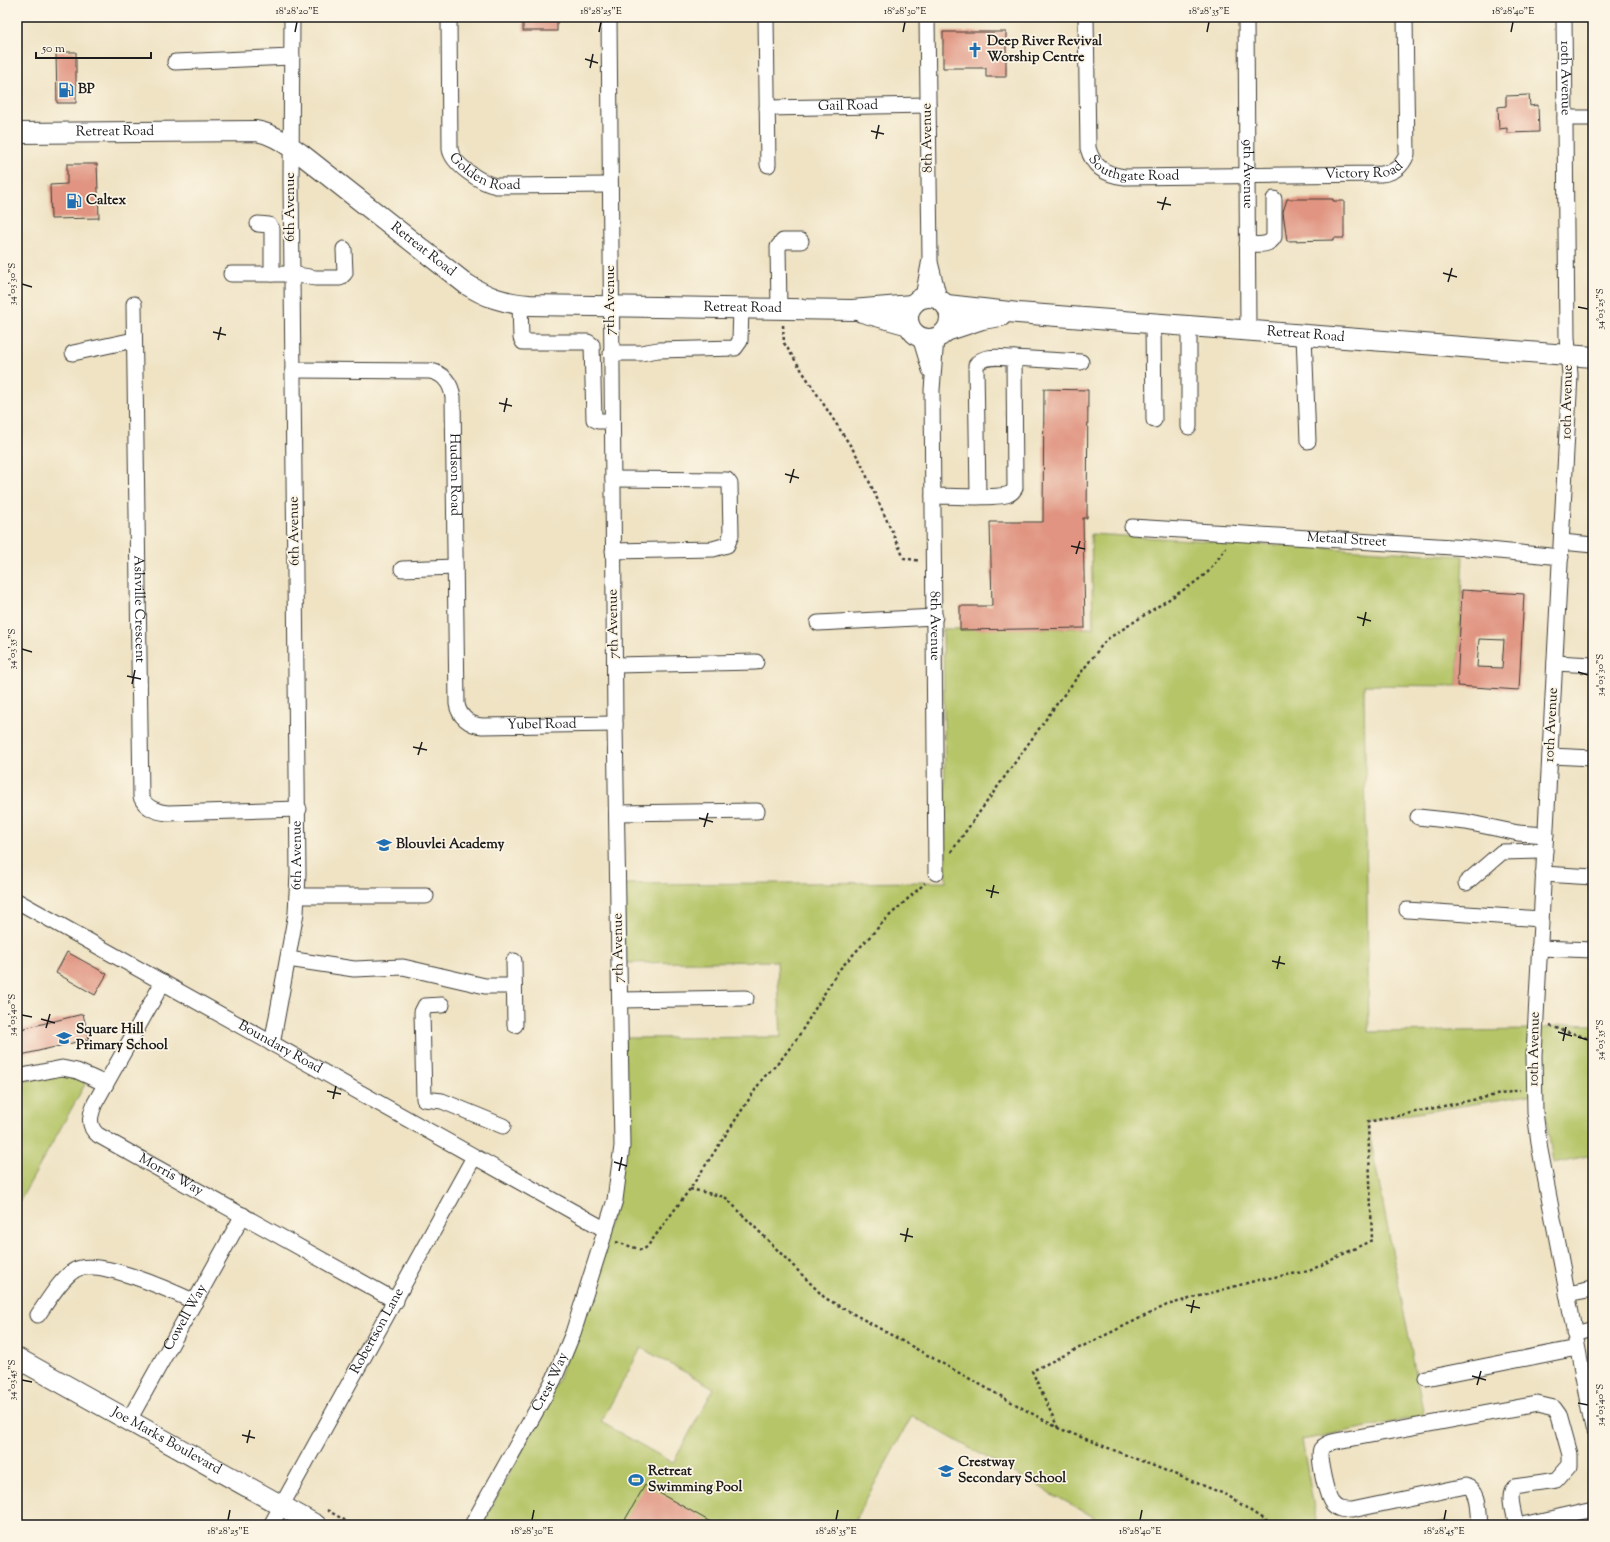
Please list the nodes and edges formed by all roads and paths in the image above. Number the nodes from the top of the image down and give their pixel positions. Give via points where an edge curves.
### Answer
1 (292, 17) edge
2 (449, 17) edge
3 (609, 17) edge
4 (766, 17) edge
5 (927, 17) edge
6 (1086, 17) edge
7 (1246, 17) edge
8 (1405, 17) edge
9 (1564, 17) edge
10 (292, 57) junction
11 (175, 62) dead end
12 (928, 105) junction
13 (767, 108) junction
14 (1565, 118) junction
15 (1593, 118) edge
16 (17, 133) edge
17 (291, 147) junction
18 (768, 165) dead end
19 (1247, 176) junction
20 (610, 185) junction
21 (1274, 199) dead end
22 (258, 224) dead end
23 (801, 241) dead end
24 (1247, 244) junction
25 (344, 249) dead end
26 (231, 274) dead end
27 (272, 274) junction
28 (292, 274) junction
29 (930, 301) junction
30 (134, 304) dead end
31 (520, 304) junction
32 (612, 306) junction
33 (741, 308) junction
34 (852, 310) junction
35 (1018, 313) junction
36 (781, 316) junction
37 (1152, 323) junction
38 (1189, 326) junction
39 (1248, 330) junction
40 (928, 333) junction
41 (1304, 335) junction
42 (134, 340) junction
43 (74, 353) dead end
44 (612, 354) junction
45 (1568, 355) junction
46 (1593, 357) edge
47 (1014, 358) junction
48 (1081, 362) dead end
49 (293, 370) junction
50 (1154, 420) dead end
51 (612, 421) junction
52 (1189, 426) dead end
53 (1308, 441) dead end
54 (613, 479) junction
55 (933, 496) junction
56 (978, 496) junction
57 (1132, 527) dead end
58 (1235, 533) junction
59 (1593, 545) edge
60 (1561, 550) junction
61 (614, 551) junction
62 (934, 565) junction
63 (455, 567) junction
64 (402, 570) dead end
65 (935, 617) junction
66 (818, 624) dead end
67 (756, 662) dead end
68 (1555, 663) junction
69 (614, 665) junction
70 (1593, 665) edge
71 (470, 722) joint
72 (615, 724) junction
73 (1550, 756) junction
74 (1593, 758) edge
75 (299, 809) junction
76 (757, 811) dead end
77 (617, 813) junction
78 (1418, 817) dead end
79 (1546, 835) junction
80 (1544, 851) junction
81 (936, 874) junction
82 (1543, 874) junction
83 (1593, 877) edge
84 (1466, 883) dead end
85 (297, 896) junction
86 (426, 896) dead end
87 (17, 901) edge
88 (1407, 910) dead end
89 (1541, 919) junction
90 (1539, 948) junction
91 (1593, 950) edge
92 (288, 959) junction
93 (514, 961) dead end
94 (163, 982) junction
95 (514, 986) junction
96 (746, 998) dead end
97 (620, 1000) junction
98 (442, 1005) dead end
99 (1535, 1023) junction
100 (515, 1025) dead end
101 (1593, 1040) edge
102 (272, 1044) junction
103 (17, 1077) edge
104 (106, 1084) junction
105 (1534, 1087) junction
106 (424, 1099) junction
107 (412, 1121) junction
108 (503, 1126) dead end
109 (474, 1157) junction
110 (690, 1189) junction
111 (243, 1215) junction
112 (606, 1230) junction
113 (1593, 1289) edge
114 (1567, 1294) junction
115 (396, 1301) junction
116 (195, 1302) junction
117 (38, 1315) dead end
118 (1593, 1328) edge
119 (1574, 1333) junction
120 (1577, 1348) junction
121 (17, 1358) edge
122 (1426, 1378) dead end
123 (129, 1420) junction
124 (1058, 1428) junction
125 (1593, 1429) edge
126 (281, 1505) junction
127 (1593, 1509) edge
128 (271, 1525) edge
129 (316, 1525) edge
130 (472, 1525) edge
131 (1272, 1525) edge
132 (1480, 1525) edge
133 (1516, 1525) edge
134 (1522, 1525) edge

1 - 10 street, 6th Avenue
2 - 20 street, Golden Road via 450,149 456,163 485,182 496,186
3 - 20 street, 7th Avenue
4 - 13 street
5 - 12 street, 8th Avenue
6 - 19 street, Southgate Road via 1087,141 1090,156 1099,168 1107,173 1125,177
7 - 19 street, 9th Avenue
8 - 19 street, Victory Road via 1407,154 1399,167 1381,174
9 - 14 street, 10th Avenue
10 - 11 street
10 - 17 street, 6th Avenue
12 - 13 street, Gail Road
12 - 29 street, 8th Avenue
13 - 18 street
14 - 15 street
14 - 45 street, 10th Avenue
16 - 17 main road, Retreat Road via 256,131 278,137
17 - 28 street, 6th Avenue
17 - 31 main road, Retreat Road via 466,284 492,299
19 - 24 street, 9th Avenue
20 - 32 street, 7th Avenue
21 - 24 street via 1272,242
22 - 27 street via 269,225 272,229
23 - 36 street via 783,241 778,247
24 - 39 street, 9th Avenue
25 - 28 street via 342,277 315,278
26 - 27 street
27 - 28 street
28 - 49 street, 6th Avenue
29 - 34 main road, Retreat Road
29 - 35 main road, Retreat Road
29 - 40 main road via 908,312
29 - 40 main road via 951,318
30 - 42 street, Ashville Crescent
31 - 32 main road, Retreat Road
31 - 51 street via 523,342 588,342 592,345 594,419
32 - 33 main road, Retreat Road
32 - 44 street, 7th Avenue
33 - 36 main road, Retreat Road
33 - 44 street via 740,341 735,348
34 - 36 main road, Retreat Road
34 - 40 main road, Retreat Road
35 - 37 main road, Retreat Road
35 - 40 main road, Retreat Road
36 - 62 path via 784,343 859,459 904,558
37 - 38 main road, Retreat Road
37 - 50 street
38 - 39 main road, Retreat Road
38 - 52 street
39 - 41 main road, Retreat Road
40 - 55 street, 8th Avenue via 933,379
41 - 45 main road, Retreat Road
41 - 53 street
42 - 43 street
42 - 75 street, Ashville Crescent via 141,797 153,810 168,813
44 - 51 street, 7th Avenue
45 - 46 main road, Retreat Road
45 - 60 street, 10th Avenue via 1570,375
47 - 48 street
47 - 56 street via 1015,488 1013,492 1005,495
47 - 56 street via 987,358 978,361 976,365
49 - 63 street, Hudson Road via 430,371 437,372 448,381 453,397
49 - 75 street, 6th Avenue
51 - 54 street, 7th Avenue
54 - 61 street, 7th Avenue
54 - 61 street via 727,480 730,484 731,534 727,545 721,548
55 - 56 street
55 - 62 street, 8th Avenue
57 - 58 street, Metaal Street
58 - 60 street, Metaal Street via 1468,548
58 - 81 path via 1208,572 1106,640 1056,705
59 - 60 street, Metaal Street
60 - 68 street, 10th Avenue
61 - 69 street, 7th Avenue
62 - 65 street, 8th Avenue
63 - 64 street
63 - 71 street, Hudson Road via 457,704 460,712
65 - 66 street
65 - 81 street, 8th Avenue
67 - 69 street
68 - 70 street
68 - 73 street, 10th Avenue
69 - 72 street, 7th Avenue
71 - 72 street, Yubel Road via 482,726
72 - 77 street, 7th Avenue
73 - 74 street
73 - 79 street, 10th Avenue
75 - 85 street, 6th Avenue
76 - 77 street
77 - 97 street, 7th Avenue
78 - 79 street
79 - 80 street, 10th Avenue
80 - 82 street, 10th Avenue
80 - 84 street via 1502,852
81 - 110 path via 882,923 838,971 798,1037 763,1078
82 - 83 street
82 - 89 street, 10th Avenue
85 - 86 street
85 - 92 street, 6th Avenue
87 - 94 street, Boundary Road
88 - 89 street
89 - 90 street, 10th Avenue
90 - 91 street
90 - 99 street, 10th Avenue
92 - 95 street via 354,969 403,967 485,986
92 - 102 street, 6th Avenue
93 - 95 street
94 - 102 street, Boundary Road
94 - 104 street, Morris Way
95 - 100 street
96 - 97 street
97 - 112 street, 7th Avenue via 622,1146 617,1189
98 - 106 street via 425,1006 422,1012
99 - 101 path via 1577,1033
99 - 105 street, 10th Avenue
102 - 107 street, Boundary Road
103 - 104 street via 62,1068 77,1071
104 - 111 street, Morris Way via 92,1110 90,1120 95,1132
105 - 114 street, 10th Avenue via 1540,1150
105 - 124 path via 1368,1122 1372,1240 1309,1271 1258,1280 1168,1305 1032,1371
106 - 107 street
106 - 108 street via 442,1101
107 - 109 street, Boundary Road
109 - 112 street, Boundary Road
109 - 115 street, Robertson Lane
110 - 112 path via 645,1249 614,1241
110 - 124 path via 725,1197 825,1298
111 - 115 street, Morris Way
111 - 116 street, Cowell Way
112 - 130 street, Crest Way via 573,1333 554,1379
113 - 114 street
114 - 119 street, 10th Avenue
115 - 126 street, Robertson Lane
116 - 117 street via 144,1280 84,1267 68,1275
116 - 123 street, Cowell Way
118 - 119 street
119 - 120 street, 10th Avenue
120 - 122 street
120 - 125 street, 10th Avenue
121 - 123 main road, Joe Marks Boulevard
123 - 126 main road, Joe Marks Boulevard
124 - 131 path via 1227,1495
126 - 128 street, Robertson Lane
126 - 129 main road, Joe Marks Boulevard
127 - 134 street
132 - 133 street via 1476,1492 1466,1486 1352,1510 1338,1508 1331,1502 1319,1457 1321,1449 1337,1441 1537,1404 1554,1408 1559,1415 1570,1455 1570,1466 1556,1481 1514,1486 1511,1490 1511,1502

